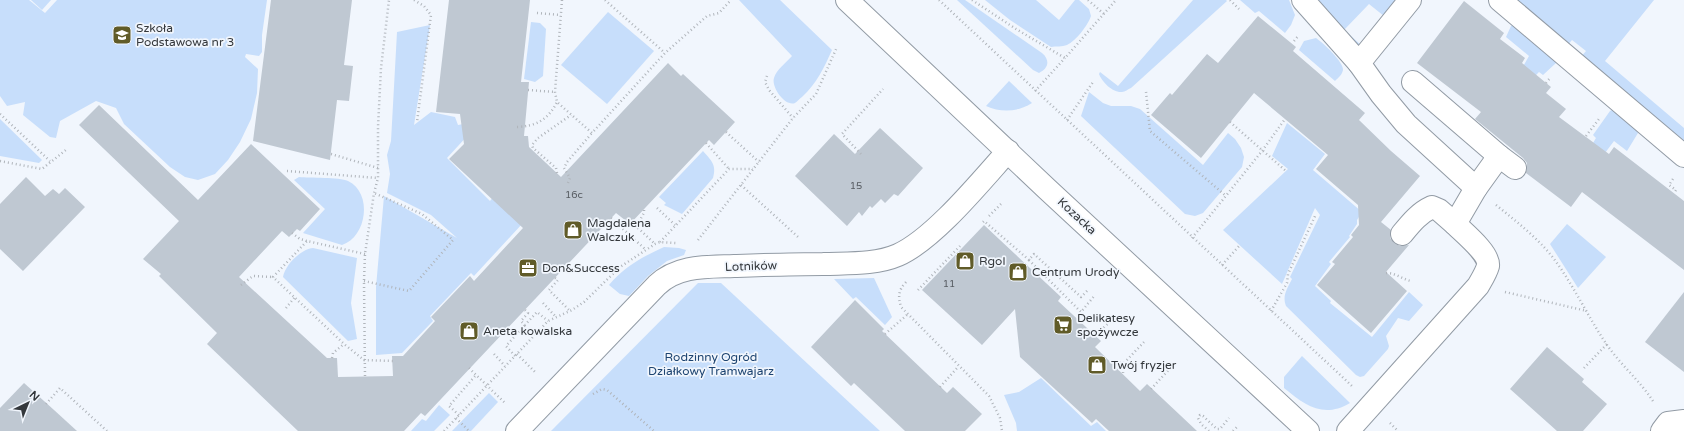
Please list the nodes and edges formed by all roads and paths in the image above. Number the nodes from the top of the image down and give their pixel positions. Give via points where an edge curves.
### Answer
1 (389, 0) edge
2 (414, 0) edge
3 (562, 0) edge
4 (605, 0) edge
5 (731, 0) edge
6 (847, 0) edge
7 (939, 0) edge
8 (972, 0) edge
9 (1088, 0) edge
10 (1230, 0) edge
11 (1303, 0) edge
12 (1410, 0) edge
13 (1500, 0) edge
14 (1114, 1) edge
15 (1239, 9) dead end
16 (537, 13) dead end
17 (1104, 14) junction
18 (561, 15) junction
19 (837, 47) dead end
20 (665, 53) junction
21 (1066, 58) junction
22 (1359, 63) junction
23 (767, 76) dead end
24 (1093, 82) dead end
25 (1413, 82) dead end
26 (883, 89) dead end
27 (528, 90) dead end
28 (1035, 91) junction
29 (555, 92) junction
30 (1146, 92) dead end
31 (557, 102) junction
32 (0, 114) edge
33 (571, 115) junction
34 (793, 118) junction
35 (1285, 118) dead end
36 (1067, 120) junction
37 (417, 122) dead end
38 (1230, 122) dead end
39 (517, 127) dead end
40 (726, 132) dead end
41 (592, 133) junction
42 (706, 143) dead end
43 (67, 149) dead end
44 (1008, 151) junction
45 (1262, 151) junction
46 (331, 154) dead end
47 (861, 154) dead end
48 (1684, 156) edge
49 (0, 161) edge
50 (50, 161) junction
51 (759, 162) junction
52 (378, 168) junction
53 (729, 169) junction
54 (753, 169) junction
55 (287, 171) dead end
56 (1286, 171) dead end
57 (556, 173) dead end
58 (378, 178) junction
59 (568, 183) dead end
60 (741, 185) junction
61 (1476, 188) junction
62 (374, 193) junction
63 (1226, 196) junction
64 (1001, 204) dead end
65 (657, 208) dead end
66 (644, 210) dead end
67 (1316, 214) dead end
68 (611, 218) dead end
69 (984, 221) junction
70 (1455, 224) junction
71 (675, 225) junction
72 (979, 226) dead end
73 (292, 234) dead end
74 (1402, 234) dead end
75 (1192, 238) junction
76 (307, 241) junction
77 (660, 242) junction
78 (963, 242) dead end
79 (696, 243) dead end
80 (655, 244) junction
81 (682, 244) dead end
82 (1240, 245) dead end
83 (646, 250) junction
84 (365, 254) junction
85 (1029, 260) junction
86 (826, 264) junction
87 (1222, 265) junction
88 (1386, 273) dead end
89 (932, 274) junction
90 (273, 276) junction
91 (935, 277) dead end
92 (556, 278) dead end
93 (908, 279) dead end
94 (364, 281) junction
95 (1411, 281) dead end
96 (241, 285) dead end
97 (1478, 286) junction
98 (1090, 289) dead end
99 (918, 290) dead end
100 (1096, 295) dead end
101 (295, 297) junction
102 (543, 303) dead end
103 (286, 308) dead end
104 (525, 310) dead end
105 (1271, 310) junction
106 (1587, 310) junction
107 (570, 311) junction
108 (908, 314) junction
109 (1117, 315) dead end
110 (556, 317) junction
111 (548, 321) junction
112 (525, 325) junction
113 (885, 334) dead end
114 (1095, 336) dead end
115 (1144, 342) dead end
116 (344, 344) junction
117 (1607, 344) junction
118 (494, 354) dead end
119 (515, 356) junction
120 (332, 358) dead end
121 (364, 360) junction
122 (393, 361) dead end
123 (1112, 363) dead end
124 (1124, 363) junction
125 (1174, 364) dead end
126 (505, 366) junction
127 (958, 367) junction
128 (469, 368) dead end
129 (1584, 368) dead end
130 (1123, 373) dead end
131 (476, 375) junction
132 (365, 376) dead end
133 (487, 385) junction
134 (940, 387) dead end
135 (1151, 388) dead end
136 (590, 397) dead end
137 (46, 404) dead end
138 (1371, 405) junction
139 (459, 415) junction
140 (456, 418) junction
141 (1229, 418) dead end
142 (1671, 425) edge
143 (1238, 426) dead end
144 (106, 431) edge
145 (444, 431) edge
146 (469, 431) edge
147 (517, 431) edge
148 (654, 431) edge
149 (1002, 431) edge
150 (1209, 431) edge
151 (1233, 431) edge
152 (1308, 431) edge
153 (1348, 431) edge
154 (1398, 431) edge

1 - 52 path via 381,68
2 - 37 path via 431,14
3 - 18 path
4 - 20 path
5 - 20 path via 719,13 708,16
6 - 44 street, Kozacka
7 - 28 path
8 - 21 path
9 - 17 path
10 - 15 path
11 - 22 street
12 - 22 street
13 - 48 street
14 - 17 path
16 - 18 path
17 - 21 path
18 - 29 path
19 - 34 path via 819,89
20 - 41 path
21 - 28 path
22 - 61 street via 1406,124
23 - 34 path via 769,90
24 - 36 path
25 - 61 street via 1507,162
26 - 47 path via 842,134
27 - 29 path
28 - 36 path
29 - 31 path
30 - 63 path via 1150,131
31 - 33 path
31 - 39 path via 552,111 532,126
32 - 50 path
33 - 41 path
33 - 57 path via 532,145 556,168
34 - 51 path
35 - 45 path
36 - 75 path
38 - 45 path
40 - 51 path
41 - 59 path via 566,162 564,168 570,178
42 - 53 path
43 - 50 path
44 - 86 street, Lotników via 942,221 918,242 899,254 886,259
44 - 152 street, Kozacka
45 - 56 path
45 - 63 path
46 - 52 path
49 - 50 path via 42,169
51 - 54 path
52 - 58 path
53 - 54 path
53 - 71 path
54 - 60 path
55 - 58 path
58 - 62 path
60 - 79 path
60 - 86 path
61 - 70 street
61 - 106 path via 1542,245
62 - 84 path
62 - 94 path via 422,214 453,240 409,291
63 - 75 path
64 - 69 path
65 - 71 path
66 - 80 path via 637,225
67 - 105 path via 1288,274 1287,283
68 - 83 path
69 - 72 path
69 - 85 path
70 - 74 street via 1432,207 1415,218
70 - 97 street via 1484,253 1488,264
71 - 77 path
73 - 76 path
75 - 87 path
76 - 84 path
76 - 90 path
77 - 80 path
77 - 81 path
78 - 89 path
80 - 83 path
82 - 87 path
83 - 107 path via 620,267 584,302
84 - 94 path
85 - 98 path via 1034,254 1081,297
85 - 100 path via 1080,312
86 - 147 street, Lotników via 695,267 670,275 657,285
87 - 105 path
88 - 95 path via 1393,273
89 - 91 path
89 - 99 path
90 - 96 path via 253,276
90 - 101 path
92 - 107 path via 558,280 549,290
93 - 108 path via 900,288 898,295 901,307
94 - 121 path
97 - 106 path
97 - 138 street
101 - 103 path
101 - 116 path
102 - 110 path
104 - 112 path via 528,313 521,321
105 - 138 path
106 - 117 path
107 - 110 path
108 - 113 path
108 - 127 path
109 - 114 path
110 - 111 path
111 - 112 path via 537,312
111 - 119 path
112 - 119 path via 506,346
115 - 124 path
116 - 120 path via 333,353
116 - 121 path
117 - 129 path
117 - 142 path
118 - 126 path
119 - 126 path
121 - 122 path
121 - 132 path
123 - 124 path
124 - 130 path
125 - 135 path
126 - 133 path
127 - 134 path
127 - 149 path via 984,391 995,406
128 - 131 path
131 - 133 path
131 - 139 path via 449,406
133 - 139 path
136 - 148 path via 602,389 607,390
137 - 144 path via 60,388
138 - 153 street
138 - 154 path
139 - 140 path
140 - 145 path
140 - 146 path
141 - 150 path via 1220,429 1217,429 1200,415 1198,418 1201,424
143 - 151 path

